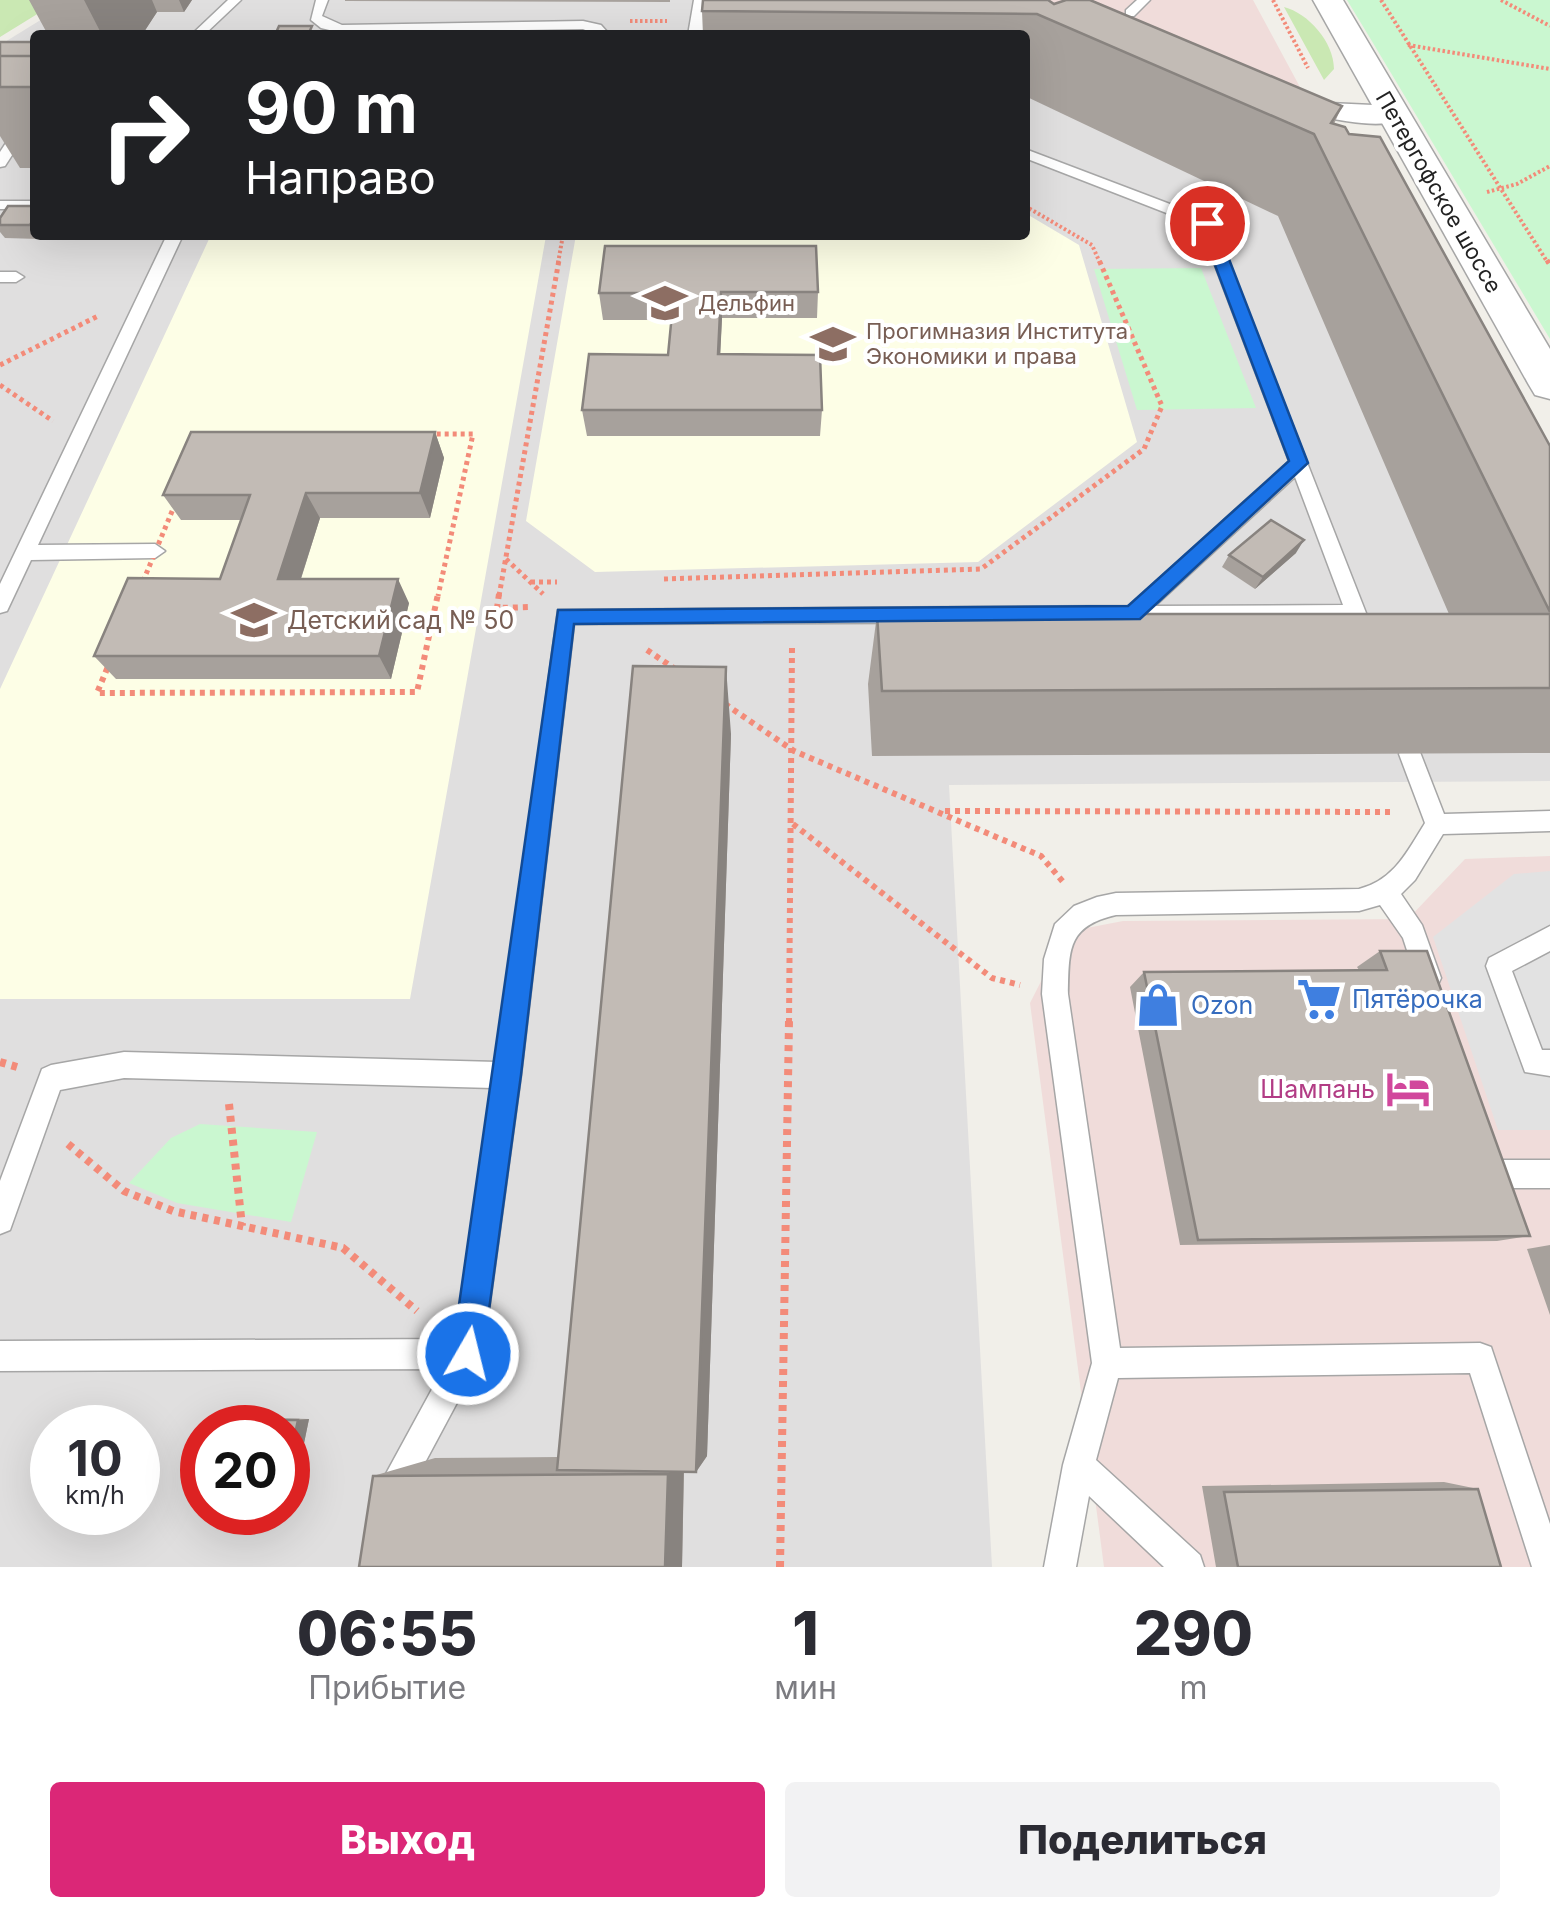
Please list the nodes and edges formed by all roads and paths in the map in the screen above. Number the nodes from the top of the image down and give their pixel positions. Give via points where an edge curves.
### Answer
1 (235, 0) edge
2 (322, 0) edge
3 (700, 0) edge
4 (1144, 0) edge
5 (1272, 0) edge
6 (1328, 0) edge
7 (1381, 0) edge
8 (1500, 0) edge
9 (1130, 13) edge
10 (1550, 26) edge
11 (736, 27) dead end
12 (202, 30) edge
13 (336, 30) edge
14 (602, 30) edge
15 (696, 30) edge
16 (1392, 44) dead end
17 (1410, 46) junction
18 (1550, 68) edge
19 (1315, 83) dead end
20 (1258, 91) edge
21 (1395, 114) junction
22 (28, 130) edge
23 (0, 134) edge
24 (1030, 155) edge
25 (0, 162) edge
26 (1550, 166) edge
27 (1502, 190) junction
28 (1485, 192) dead end
29 (0, 206) edge
30 (30, 206) edge
31 (1030, 209) edge
32 (173, 240) edge
33 (562, 240) edge
34 (1550, 265) edge
35 (148, 291) junction
36 (0, 365) edge
37 (0, 385) edge
38 (1550, 385) edge
39 (79, 438) junction
40 (1298, 463) junction
41 (155, 551) junction
42 (25, 553) junction
43 (506, 559) junction
44 (648, 579) dead end
45 (570, 581) dead end
46 (531, 582) junction
47 (0, 605) edge
48 (1356, 613) junction
49 (792, 614) junction
50 (1133, 614) junction
51 (597, 615) junction
52 (565, 616) junction
53 (1370, 648) edge
54 (679, 672) edge
55 (712, 694) edge
56 (794, 752) junction
57 (1410, 754) edge
58 (941, 811) junction
59 (1550, 821) edge
60 (793, 824) junction
61 (1437, 824) junction
62 (1387, 894) junction
63 (1086, 909) junction
64 (1550, 938) edge
65 (1055, 994) junction
66 (1438, 1008) edge
67 (1550, 1063) edge
68 (226, 1068) junction
69 (508, 1075) junction
70 (36, 1117) junction
71 (1480, 1137) edge
72 (1550, 1174) edge
73 (0, 1220) edge
74 (242, 1226) junction
75 (468, 1354) junction
76 (0, 1356) edge
77 (1107, 1363) junction
78 (1079, 1465) junction
79 (392, 1515) edge
80 (780, 1567) edge
81 (1060, 1567) edge
82 (1188, 1567) edge
83 (1548, 1567) edge

1 - 12 lane
2 - 13 lane via 314,16
3 - 15 lane
4 - 9 lane
5 - 19 path
6 - 21 street, Петергофское шоссе
7 - 17 path
8 - 10 path
11 - 15 lane
14 - 15 path via 622,21
16 - 17 path
17 - 18 path
17 - 27 path
20 - 21 street via 1328,111
21 - 38 street, Петергофское шоссе
22 - 23 lane
22 - 25 lane
24 - 40 lane via 1207,223
26 - 27 path
27 - 28 path
27 - 34 path
29 - 30 lane
31 - 44 path via 1092,245 1162,406 1144,449 980,569
32 - 35 lane
33 - 43 path
35 - 36 path
35 - 39 lane
37 - 39 path
39 - 42 lane
40 - 48 lane
40 - 50 lane
41 - 41 path via 97,693 417,692 473,434 204,434
41 - 42 lane
42 - 47 lane
43 - 46 path
43 - 52 path via 497,608 532,607
45 - 46 path
46 - 52 path
48 - 50 lane
48 - 53 lane
49 - 50 lane
49 - 51 lane
49 - 56 path
51 - 52 lane
51 - 54 path
52 - 69 lane
55 - 56 path
56 - 58 path
56 - 60 path
57 - 61 lane
58 - 61 path via 1393,812
58 - 63 path via 1041,856
59 - 61 lane
60 - 65 path via 992,978
60 - 80 path
61 - 62 lane
62 - 63 lane
62 - 66 lane via 1413,933
63 - 65 lane via 1066,928
64 - 67 lane via 1498,966 1534,1063
65 - 77 lane
68 - 69 lane
68 - 70 lane via 124,1065 51,1078
68 - 74 path
69 - 75 lane
70 - 73 lane
70 - 74 path via 124,1190 173,1211
71 - 72 lane via 1493,1174
74 - 75 path via 343,1248
75 - 76 lane
75 - 79 lane via 398,1481
77 - 78 lane
77 - 83 lane via 1480,1358
78 - 81 lane
78 - 82 lane

